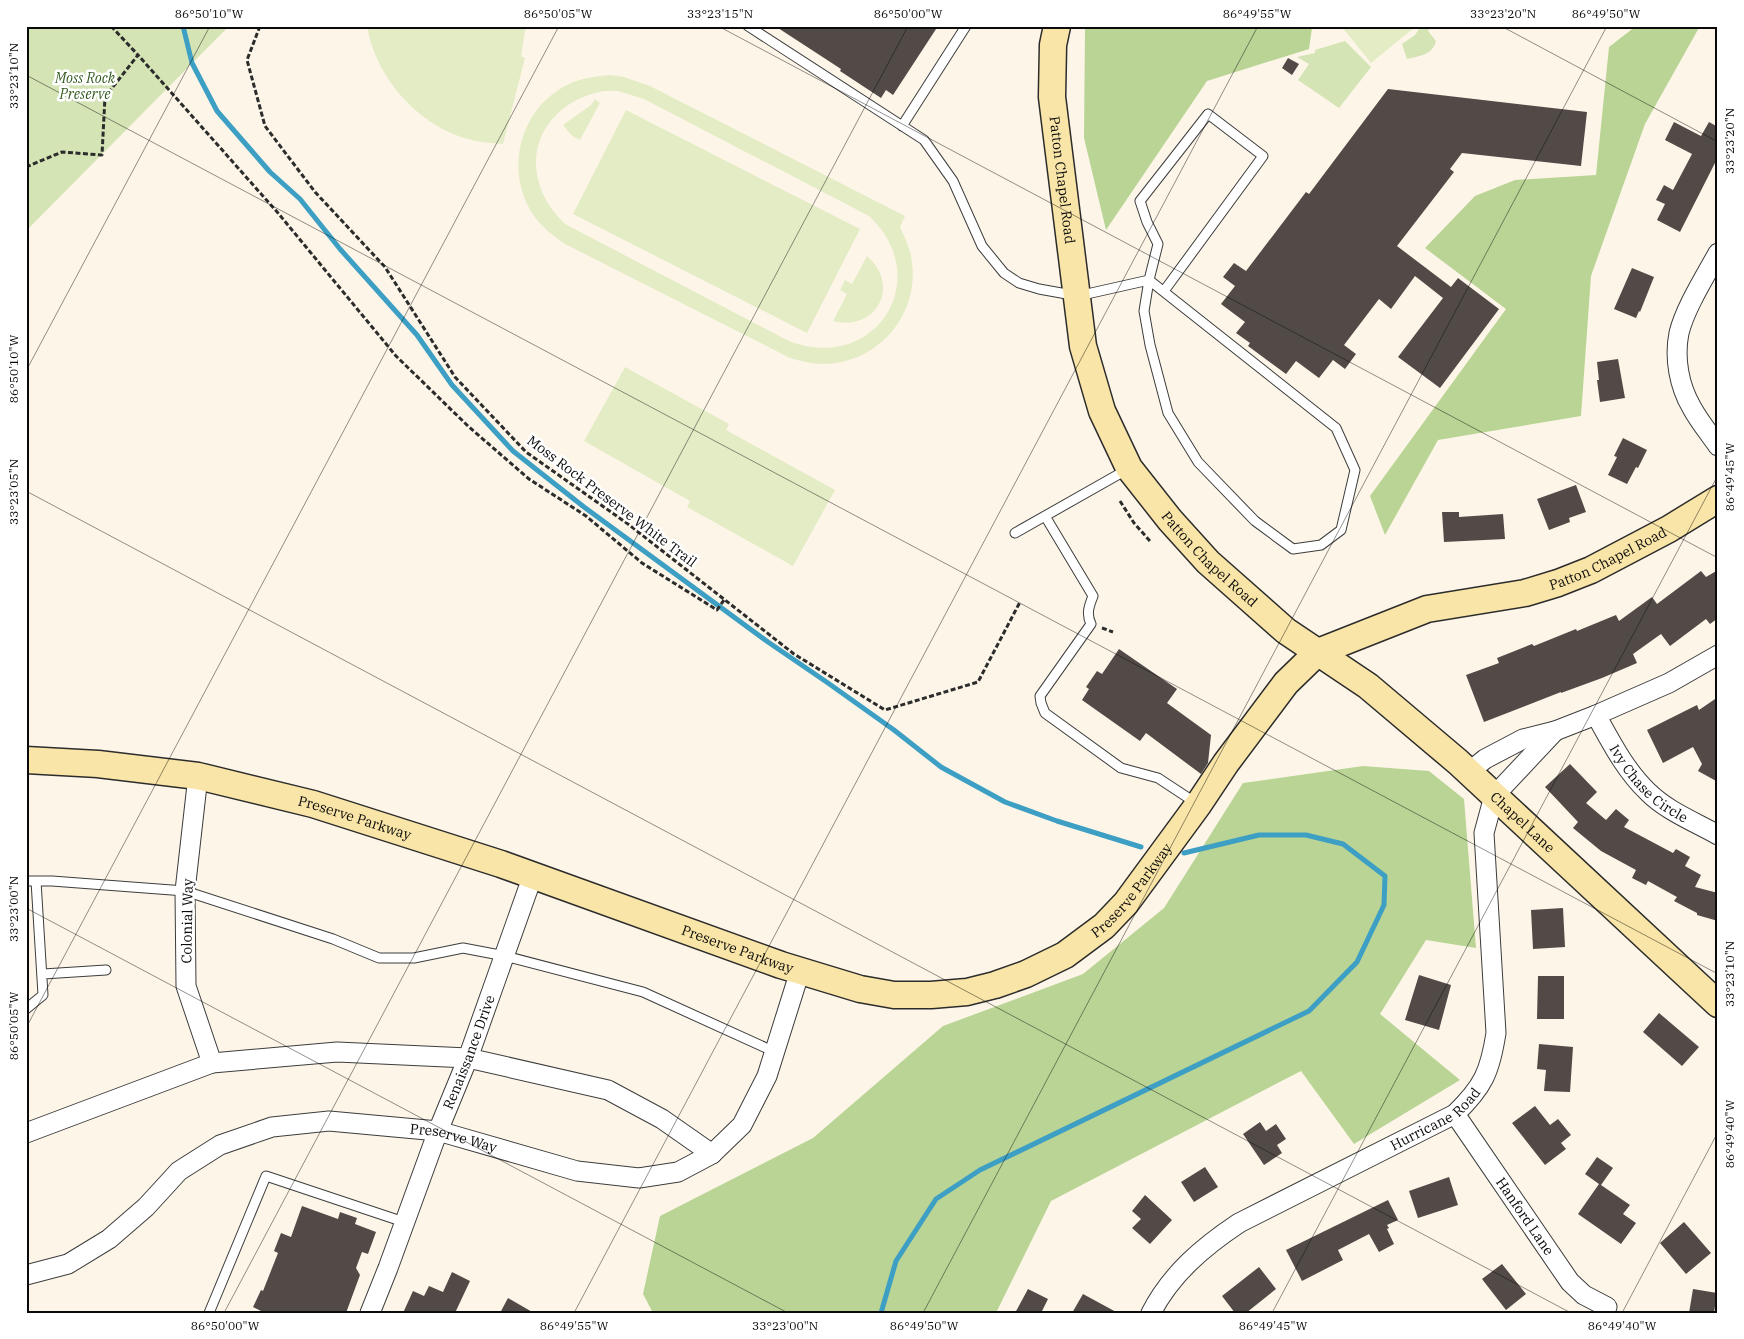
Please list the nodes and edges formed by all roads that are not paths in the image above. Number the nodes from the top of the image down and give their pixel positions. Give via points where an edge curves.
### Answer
1 (748, 26) edge
2 (966, 26) edge
3 (1057, 26) edge
4 (762, 31) edge
5 (902, 126) junction
6 (1718, 253) edge
7 (1149, 280) junction
8 (1164, 291) junction
9 (1078, 296) junction
10 (1718, 446) edge
11 (1129, 468) junction
12 (1718, 499) edge
13 (1045, 516) junction
14 (1015, 533) dead end
15 (1318, 652) junction
16 (1718, 655) edge
17 (1596, 715) junction
18 (1555, 730) junction
19 (26, 760) edge
20 (1469, 772) junction
21 (198, 776) junction
22 (1494, 796) junction
23 (1198, 805) junction
24 (1718, 836) edge
25 (534, 876) junction
26 (26, 881) edge
27 (36, 881) junction
28 (185, 891) junction
29 (505, 956) junction
30 (106, 970) dead end
31 (800, 971) junction
32 (43, 974) junction
33 (1718, 1004) edge
34 (26, 1009) edge
35 (775, 1052) junction
36 (468, 1058) junction
37 (212, 1063) junction
38 (1455, 1114) junction
39 (438, 1131) junction
40 (26, 1133) edge
41 (712, 1154) junction
42 (404, 1222) junction
43 (26, 1275) edge
44 (1607, 1307) dead end
45 (209, 1313) edge
46 (370, 1313) edge
47 (1151, 1313) edge

1 - 4 lane
2 - 5 lane
3 - 9 street, Patton Chapel Road via 1053,45 1052,97
4 - 5 lane
5 - 9 lane via 924,140 938,158 953,182 982,246 1004,273 1019,283
6 - 10 street via 1692,300 1679,333 1678,364 1681,384 1692,407
7 - 8 lane
7 - 8 lane via 1158,244 1140,201 1208,114 1263,156
7 - 8 lane via 1144,311 1168,413 1198,462 1255,521 1293,549 1321,545 1341,530 1355,470 1336,428
7 - 9 lane
9 - 11 street, Patton Chapel Road via 1083,346 1102,411
11 - 13 lane
11 - 15 street, Patton Chapel Road via 1208,562 1286,630
12 - 15 street, Patton Chapel Road via 1591,570 1558,583 1525,593 1427,609
13 - 14 lane
13 - 23 lane via 1093,596 1088,612 1091,624 1040,696 1045,713 1121,768 1158,778
15 - 20 street, Chapel Lane via 1368,686
15 - 23 street, Preserve Parkway via 1286,683
16 - 17 street via 1669,683
17 - 18 street
17 - 24 street, Ivy Chase Circle via 1616,752 1649,793
18 - 20 street via 1523,739 1485,759
18 - 22 street
19 - 21 street, Preserve Parkway via 98,764
20 - 22 street, Chapel Lane
21 - 25 street, Preserve Parkway via 313,804
21 - 28 street, Colonial Way
22 - 33 street, Chapel Lane
22 - 38 street, Hurricane Road via 1484,833 1496,1033 1488,1072 1471,1099
23 - 31 street, Preserve Parkway via 1126,902 1104,926 1065,955 1026,974 967,992 894,995 860,989
25 - 29 street, Renaissance Drive
25 - 31 street, Preserve Parkway
26 - 27 lane
27 - 28 lane
27 - 32 lane
28 - 29 lane via 333,939 379,958 414,958 463,948
28 - 37 street, Colonial Way via 186,986
29 - 35 lane via 642,992
29 - 36 street, Renaissance Drive
30 - 32 lane
31 - 35 street, Preserve Way
32 - 34 lane via 43,995
35 - 41 street, Preserve Way via 767,1076 742,1125
36 - 37 street via 337,1052
36 - 39 street, Renaissance Drive
36 - 41 street via 608,1090 662,1119
37 - 40 street
38 - 44 street, Hanford Lane via 1570,1282 1584,1295
38 - 47 street, Hurricane Road via 1239,1223 1194,1257 1171,1282
39 - 41 street, Preserve Way via 577,1171 638,1178 678,1172
39 - 42 street, Renaissance Drive
39 - 43 street, Preserve Way via 329,1121 272,1127 220,1144 179,1171 146,1207 109,1239 68,1264
42 - 45 lane via 266,1176
42 - 46 street, Renaissance Drive

